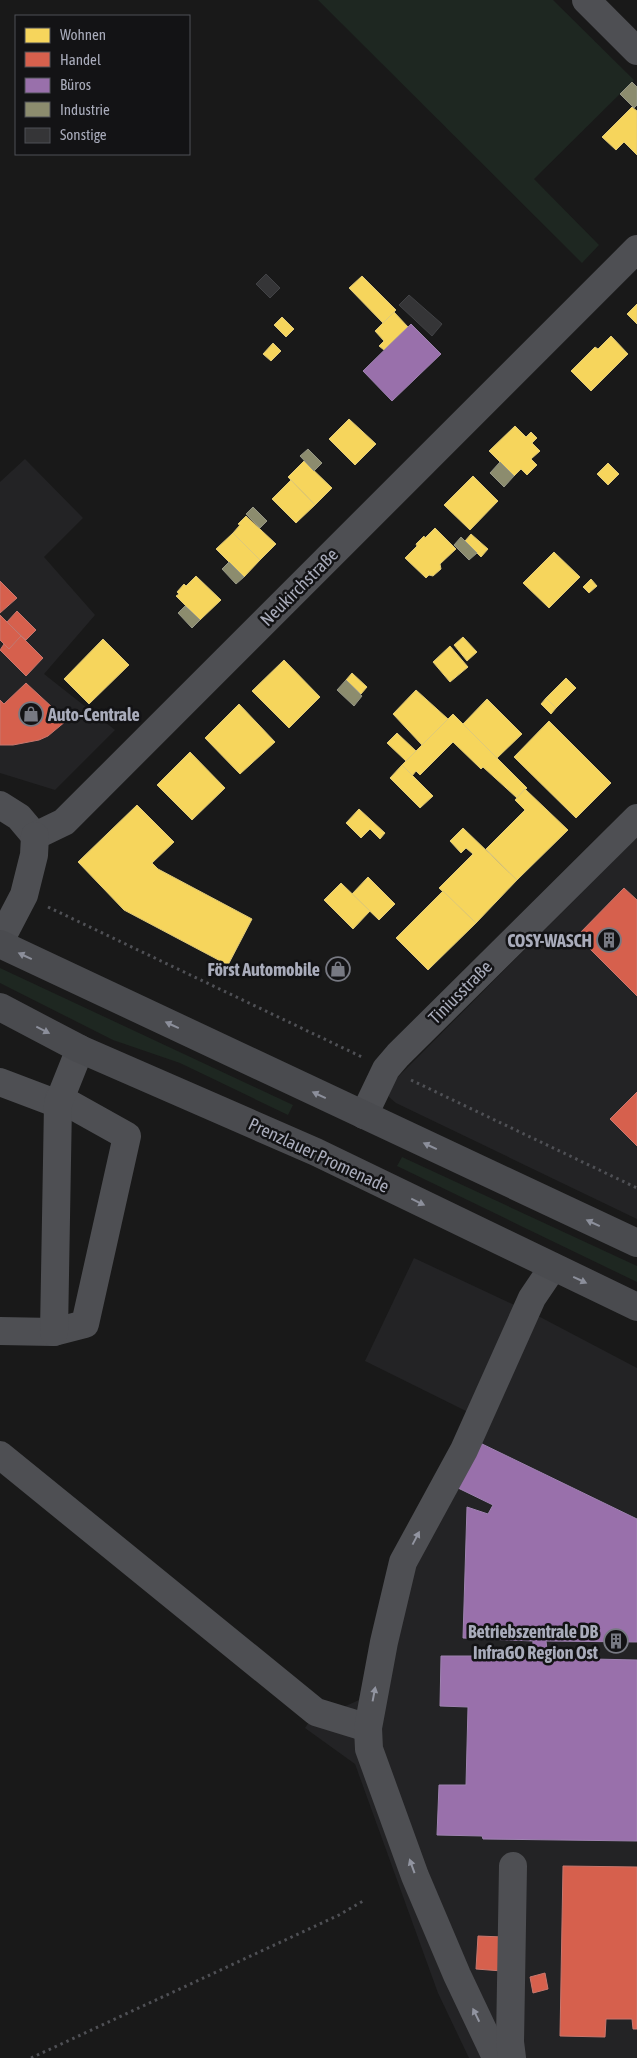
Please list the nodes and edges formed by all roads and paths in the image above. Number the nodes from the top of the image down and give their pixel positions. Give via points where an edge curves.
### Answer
1 (586, 0) edge
2 (637, 51) edge
3 (637, 249) edge
4 (0, 805) edge
5 (637, 818) edge
6 (35, 836) junction
7 (24, 895) junction
8 (0, 943) edge
9 (0, 1007) edge
10 (80, 1048) junction
11 (386, 1069) junction
12 (0, 1082) edge
13 (59, 1101) junction
14 (364, 1115) junction
15 (637, 1188) edge
16 (637, 1243) edge
17 (553, 1268) junction
18 (637, 1307) edge
19 (0, 1331) edge
20 (54, 1332) junction
21 (0, 1455) edge
22 (368, 1728) junction
23 (513, 1866) dead end
24 (363, 1901) dead end
25 (31, 2058) edge
26 (499, 2058) edge
27 (512, 2058) edge

1 - 2 street
3 - 6 street, Neukirchstraße via 64,822
4 - 6 street via 19,817
5 - 11 street, Tiniusstraße
6 - 7 street
7 - 8 street
7 - 11 path
14 -> 8 main road
9 -> 10 main road, Prenzlauer Promenade
10 - 13 street
10 -> 17 main road, Prenzlauer Promenade via 316,1152
11 - 14 street, Tiniusstraße
11 - 15 path
12 - 13 street
13 - 20 street
13 - 20 street via 127,1136 85,1324
16 -> 14 main road
17 -> 18 main road, Prenzlauer Promenade
22 -> 17 street via 403,1562 464,1450 532,1298
19 - 20 street
21 - 22 street via 316,1712
26 -> 22 street via 457,1976 415,1876 369,1749
23 - 27 street
24 - 25 path

